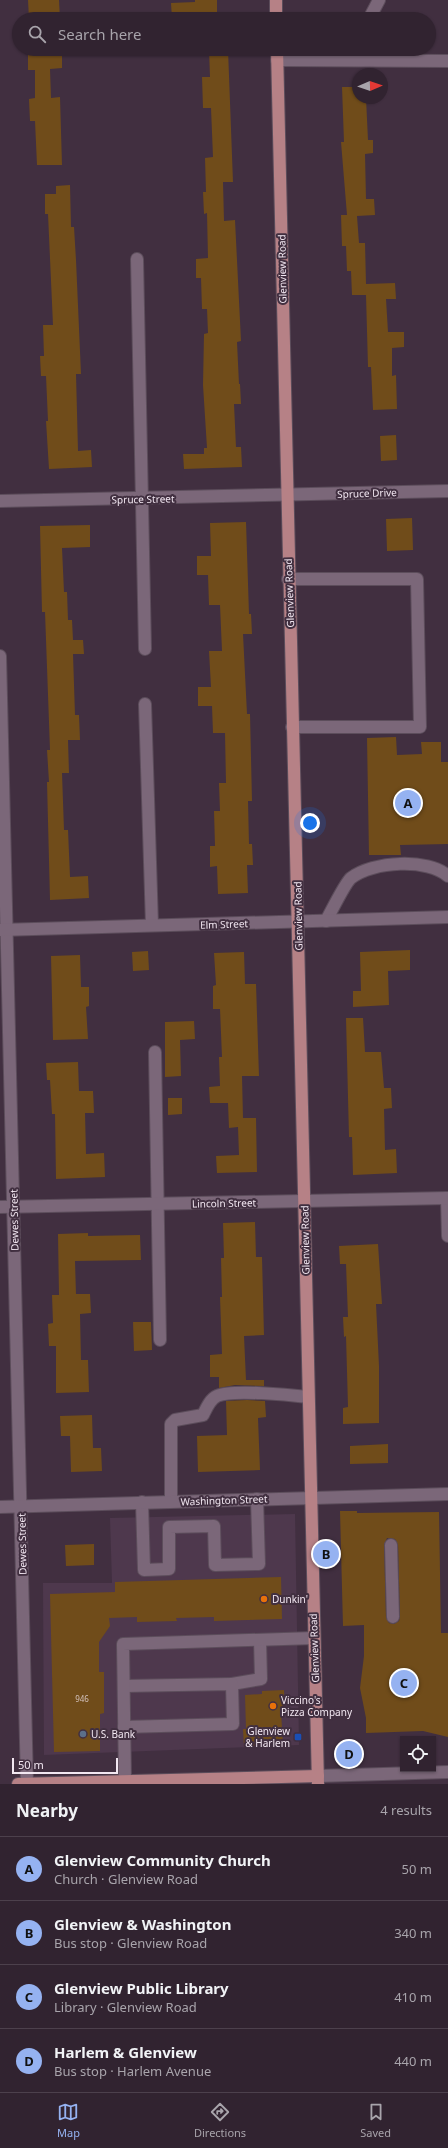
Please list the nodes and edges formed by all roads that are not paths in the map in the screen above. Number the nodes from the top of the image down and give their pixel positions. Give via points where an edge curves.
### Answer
1 (276, 0) edge
2 (379, 0) edge
3 (276, 12) edge
4 (373, 12) edge
5 (277, 56) edge
6 (373, 56) edge
7 (448, 61) edge
8 (137, 259) dead end
9 (448, 491) edge
10 (286, 496) junction
11 (142, 499) junction
12 (0, 501) edge
13 (288, 579) junction
14 (145, 649) dead end
15 (0, 656) edge
16 (145, 704) dead end
17 (292, 727) junction
18 (448, 876) edge
19 (448, 917) edge
20 (298, 921) junction
21 (326, 921) junction
22 (152, 926) junction
23 (3, 930) edge
24 (155, 1052) dead end
25 (448, 1198) edge
26 (305, 1201) junction
27 (159, 1204) junction
28 (0, 1207) edge
29 (14, 1207) junction
30 (448, 1236) edge
31 (160, 1340) dead end
32 (308, 1397) junction
33 (448, 1494) edge
34 (310, 1497) junction
35 (257, 1498) junction
36 (171, 1501) junction
37 (142, 1502) junction
38 (21, 1506) junction
39 (0, 1507) edge
40 (391, 1545) dead end
41 (393, 1617) dead end
42 (314, 1638) junction
43 (260, 1640) junction
44 (232, 1684) junction
45 (124, 1686) junction
46 (124, 1727) junction
47 (448, 1772) edge
48 (228, 1778) junction
49 (318, 1780) edge
50 (351, 1780) edge
51 (125, 1781) junction
52 (161, 1782) edge
53 (203, 1782) edge
54 (18, 1784) edge
55 (27, 1784) edge
56 (247, 1784) edge

1 - 3 main road
2 - 4 street
5 - 10 main road, Glenview Road
6 - 7 street
8 - 11 street
9 - 10 street, Spruce Drive
10 - 11 street, Spruce Street
10 - 13 main road, Glenview Road
11 - 12 street, Spruce Street
11 - 14 street
13 - 17 main road, Glenview Road
13 - 17 street via 417,579 420,727
15 - 23 street, Dewes Street
16 - 22 street
17 - 20 main road, Glenview Road
18 - 21 street via 440,869 421,864 377,867 351,878
19 - 21 street, Elm Street
20 - 21 street, Elm Street
20 - 22 street, Elm Street
20 - 26 main road, Glenview Road
22 - 23 street, Elm Street
23 - 29 street, Dewes Street
24 - 27 street
25 - 26 street, Lincoln Street
25 - 30 street
26 - 27 street, Lincoln Street
26 - 32 main road, Glenview Road
27 - 29 street, Lincoln Street
27 - 31 street
28 - 29 street, Lincoln Street
29 - 38 street, Dewes Street
32 - 34 main road, Glenview Road
32 - 36 street via 223,1394 216,1396 203,1416 175,1420 171,1424 170,1441
33 - 34 street, Washington Street
34 - 35 street, Washington Street
34 - 42 main road, Glenview Road
35 - 36 street, Washington Street
35 - 37 street via 259,1564 215,1565 214,1526 168,1527 169,1569 144,1570
36 - 37 street, Washington Street
37 - 38 street, Washington Street
38 - 39 street, Washington Street
38 - 55 street, Dewes Street
40 - 41 street
42 - 43 street
42 - 49 main road, Glenview Road
43 - 44 street via 261,1678
43 - 45 street via 123,1644
44 - 45 street
44 - 46 street via 233,1724
45 - 46 street
46 - 51 street
47 - 50 street
48 - 49 main road
48 - 53 main road
48 - 56 main road
49 - 50 street
51 - 52 main road
51 - 55 main road
52 - 53 main road
54 - 55 main road

